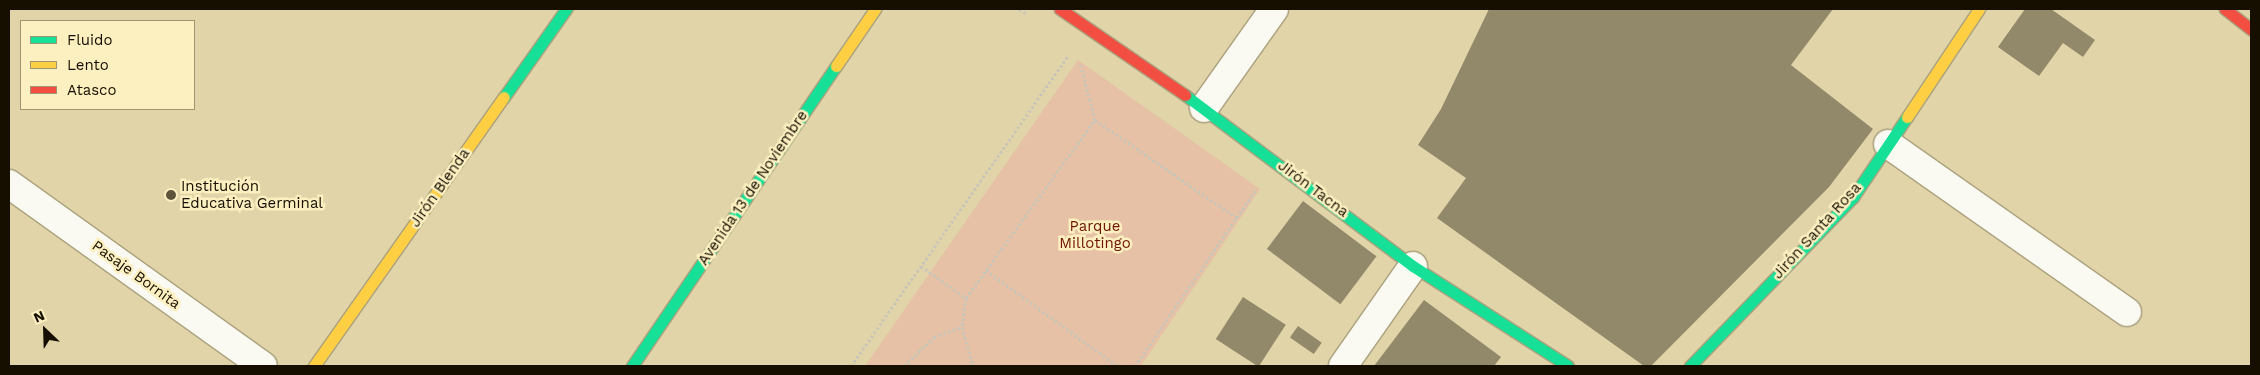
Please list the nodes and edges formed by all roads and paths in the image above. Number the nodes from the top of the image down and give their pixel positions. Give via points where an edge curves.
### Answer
1 (566, 9) edge
2 (875, 9) edge
3 (1019, 9) edge
4 (1060, 9) edge
5 (1274, 9) edge
6 (1979, 9) edge
7 (2225, 9) edge
8 (1035, 19) dead end
9 (2251, 29) edge
10 (1075, 45) dead end
11 (1078, 55) dead end
12 (1204, 108) junction
13 (1095, 120) junction
14 (1888, 144) junction
15 (9, 184) edge
16 (1258, 187) dead end
17 (1237, 218) junction
18 (921, 266) junction
19 (1413, 266) junction
20 (986, 270) junction
21 (966, 298) junction
22 (2127, 312) dead end
23 (962, 327) junction
24 (263, 366) edge
25 (314, 366) edge
26 (632, 366) edge
27 (851, 366) edge
28 (904, 366) edge
29 (972, 366) edge
30 (1117, 366) edge
31 (1135, 366) edge
32 (1343, 366) edge
33 (1568, 366) edge
34 (1690, 366) edge

1 - 25 main road, Jirón Blenda
2 - 26 main road, Avenida 13 de Noviembre
3 - 8 path
4 - 12 main road, Jirón Tacna
5 - 12 street
6 - 14 main road, Jirón Santa Rosa
7 - 9 main road
10 - 18 path
11 - 13 path
12 - 19 main road, Jirón Tacna
13 - 17 path
13 - 20 path
14 - 22 street
14 - 34 main road, Jirón Santa Rosa via 1853,197
15 - 24 street, Pasaje Bornita
16 - 17 path
17 - 31 path
18 - 21 path
18 - 27 path
19 - 32 street
19 - 33 main road, Jirón Tacna
20 - 21 path
20 - 30 path
21 - 23 path
23 - 28 path via 934,337
23 - 29 path

